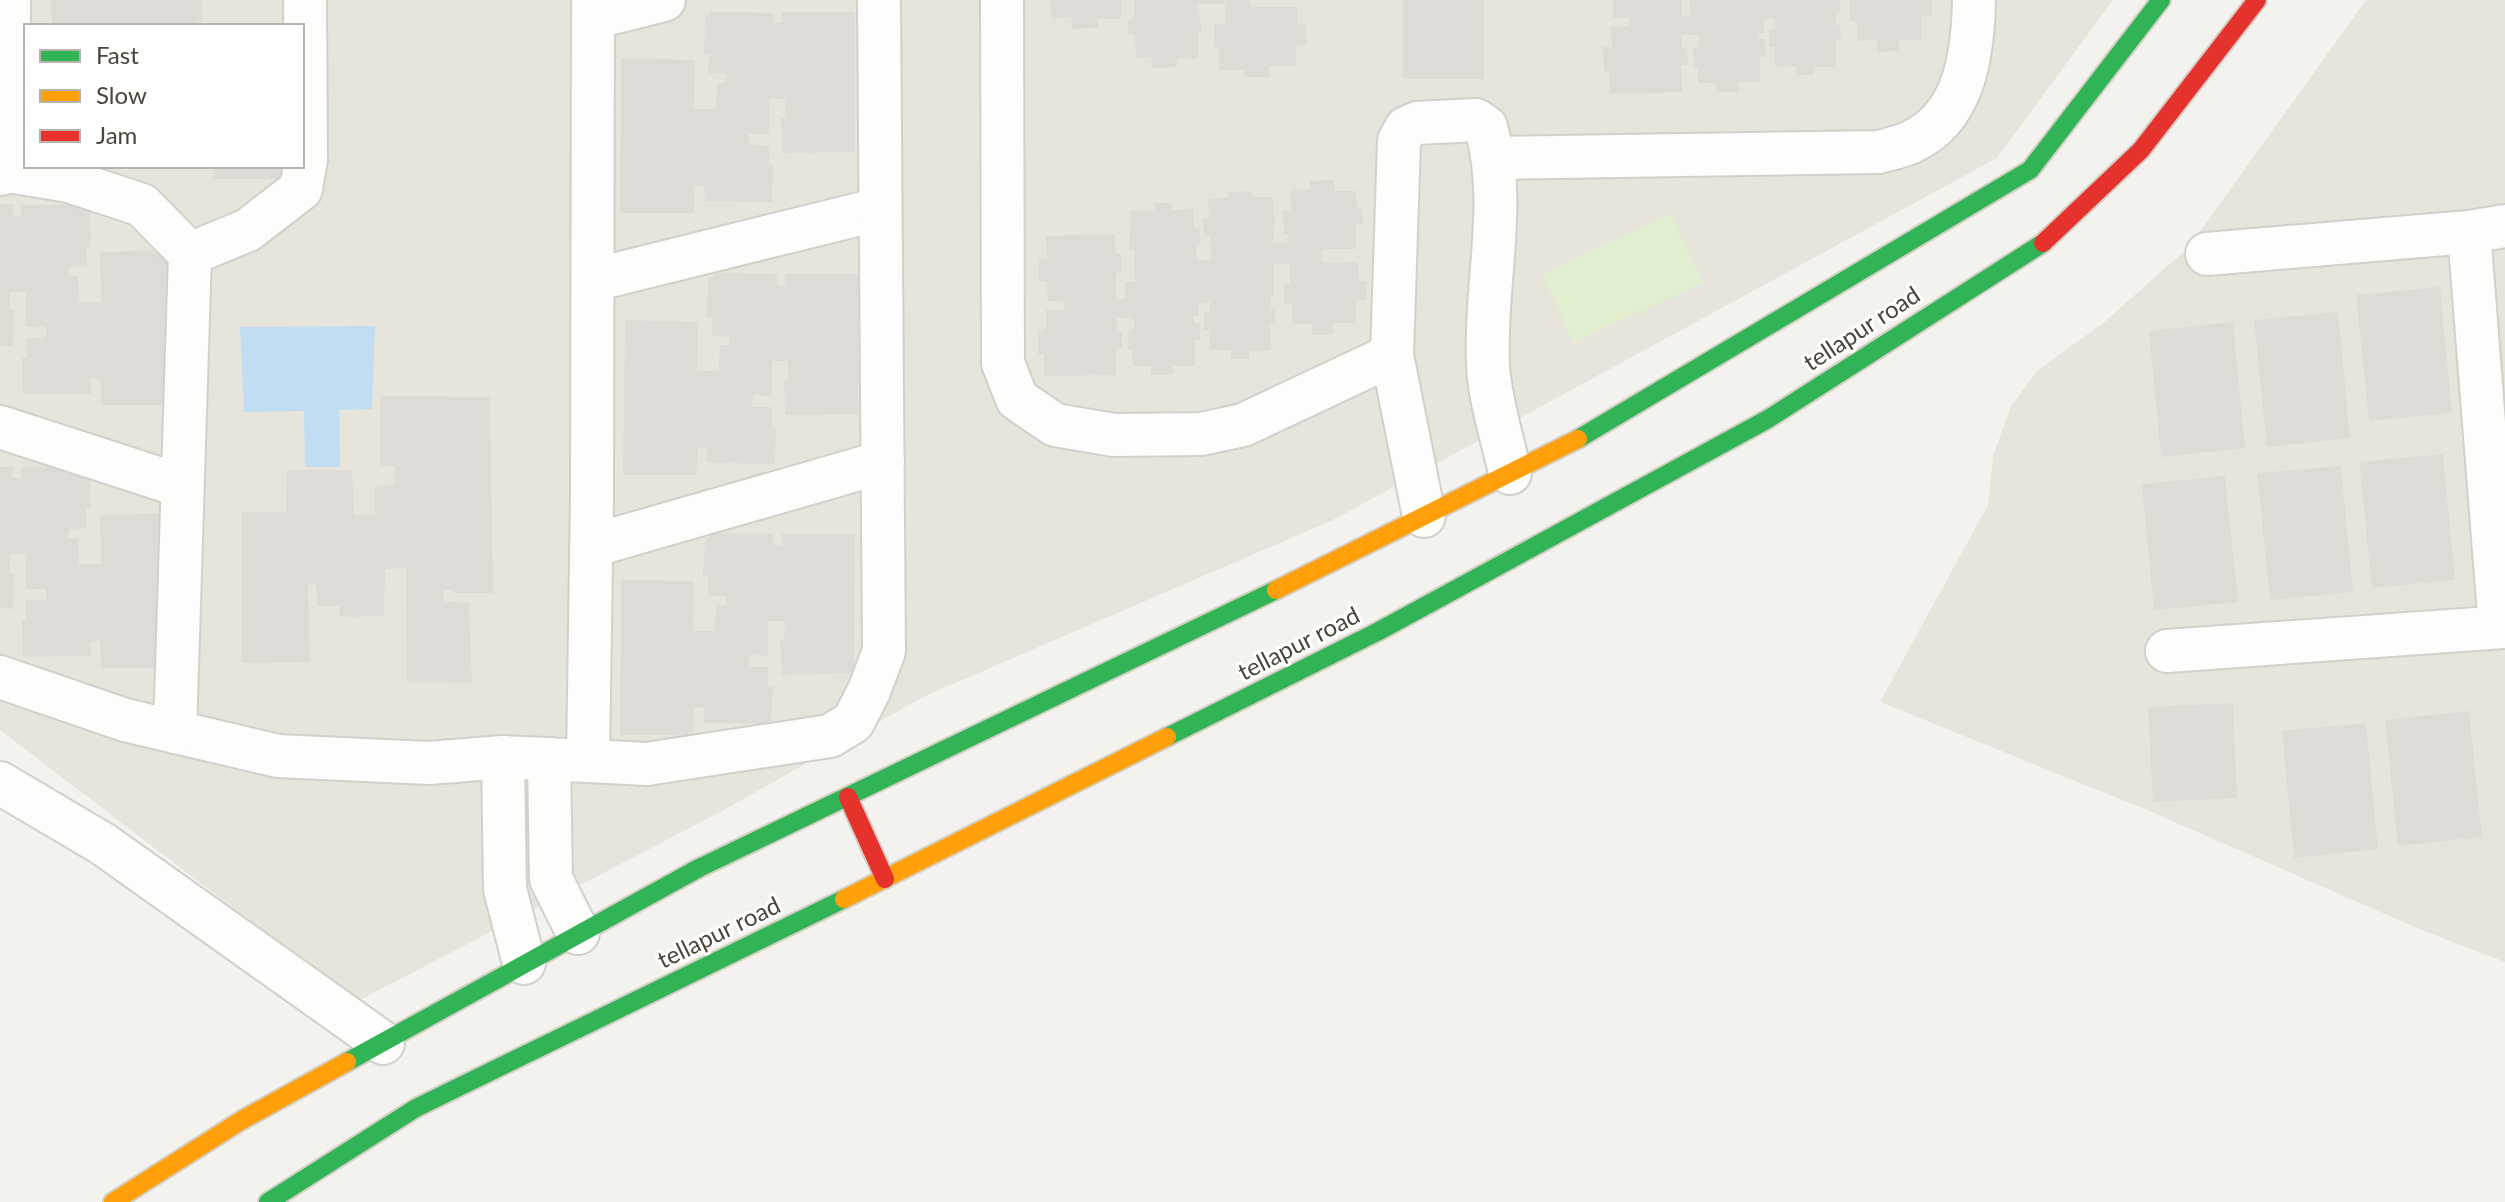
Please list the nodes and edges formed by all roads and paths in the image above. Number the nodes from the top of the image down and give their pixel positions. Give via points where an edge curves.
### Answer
1 (9, 0) edge
2 (664, 0) edge
3 (879, 0) edge
4 (1002, 0) edge
5 (1974, 0) edge
6 (2161, 0) edge
7 (2257, 0) edge
8 (295, 4) edge
9 (593, 9) edge
10 (296, 24) edge
11 (304, 131) edge
12 (1493, 158) junction
13 (5, 173) edge
14 (880, 209) junction
15 (2487, 229) edge
16 (190, 254) junction
17 (2207, 254) dead end
18 (593, 280) junction
19 (1392, 355) junction
20 (0, 427) edge
21 (883, 462) junction
22 (1510, 473) junction
23 (182, 486) junction
24 (1424, 516) junction
25 (591, 546) junction
26 (2502, 627) edge
27 (2167, 651) dead end
28 (0, 677) edge
29 (175, 732) junction
30 (503, 757) junction
31 (568, 760) junction
32 (0, 783) edge
33 (848, 797) junction
34 (885, 879) junction
35 (578, 933) junction
36 (524, 963) junction
37 (383, 1043) junction
38 (113, 1202) edge
39 (268, 1202) edge

1 - 13 street
2 - 9 street
3 - 14 street
4 - 19 street via 1003,363 1017,399 1055,425 1114,435 1201,434 1243,425
5 - 12 street via 1964,81 1944,118 1911,143 1879,152
6 - 22 street via 2030,170 1583,436
7 - 34 street, tellapur road via 2141,150 2050,239 1768,419 1379,631
8 - 10 street
9 - 18 street
11 - 16 street via 301,189 248,230
12 - 19 street via 1486,127 1476,120 1417,123 1406,128 1399,141
12 - 22 street via 1488,366
13 - 16 street via 69,181 142,205
14 - 18 street
14 - 21 street
15 - 17 street
15 - 26 street
16 - 23 street
18 - 25 street
19 - 24 street
20 - 23 street
21 - 25 street
21 - 31 street via 884,651 853,722 830,736 647,764
22 - 24 street
23 - 29 street
24 - 33 street
25 - 31 street
26 - 27 street
28 - 29 street
29 - 30 street via 278,756 429,763
30 - 31 street
30 - 36 street via 505,889
31 - 35 street via 551,879
32 - 37 street via 103,844
33 - 34 street
33 - 35 street
34 - 39 street, tellapur road via 416,1108
35 - 36 street
36 - 37 street
37 - 38 street via 242,1120

